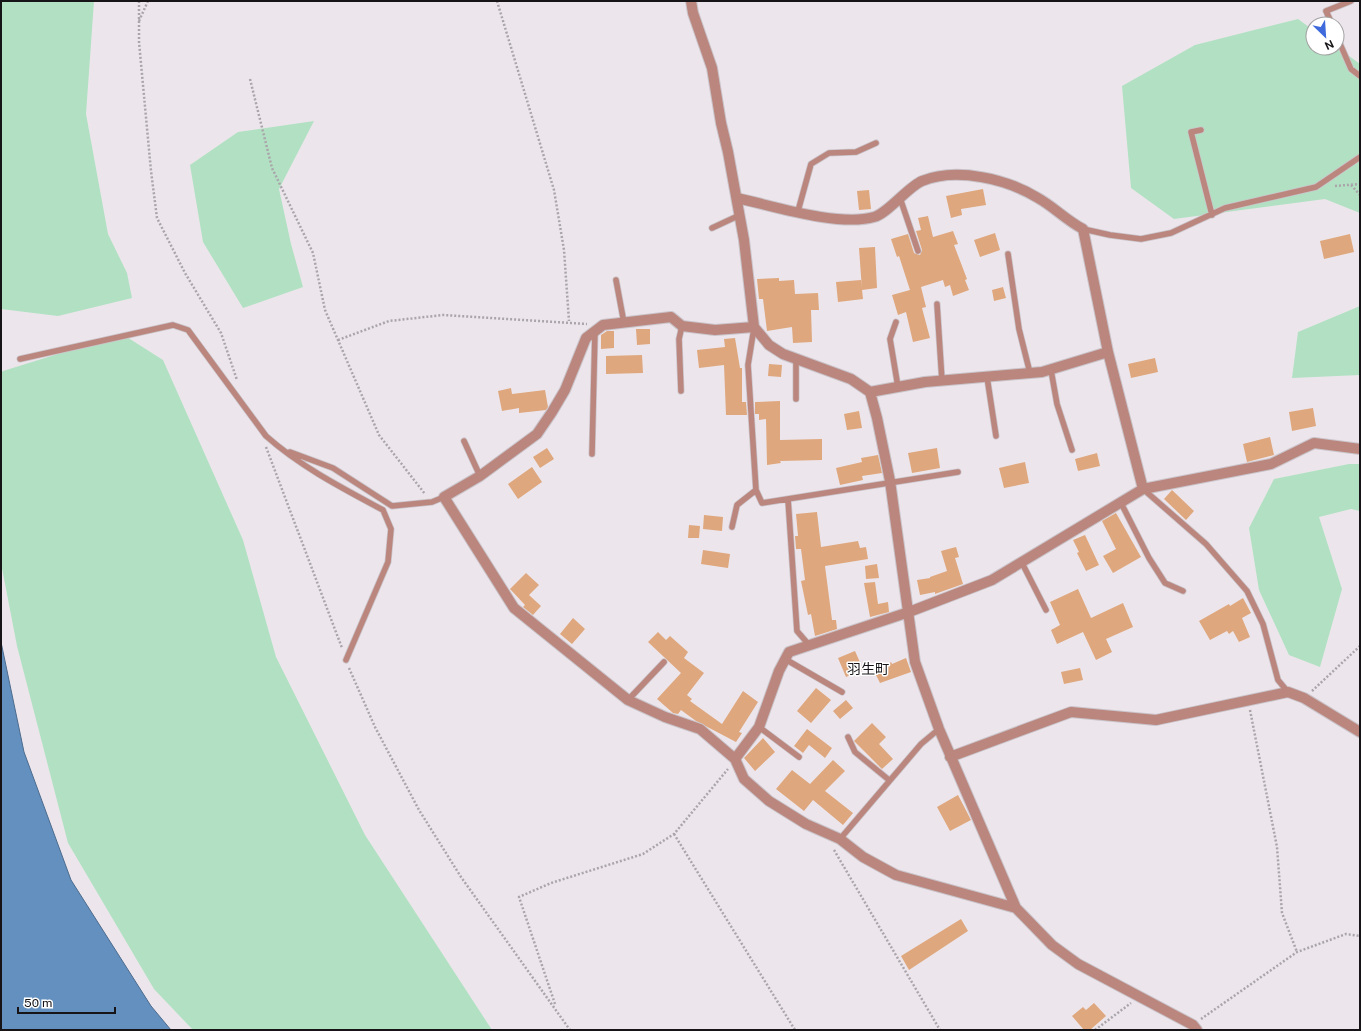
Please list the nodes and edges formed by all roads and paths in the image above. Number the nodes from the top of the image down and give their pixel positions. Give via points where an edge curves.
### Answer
1 (140, 1) edge
2 (148, 1) edge
3 (497, 1) edge
4 (691, 1) edge
5 (1351, 1) edge
6 (1328, 16) edge
7 (138, 24) junction
8 (1345, 55) edge
9 (1360, 76) edge
10 (250, 78) dead end
11 (1201, 130) dead end
12 (876, 143) dead end
13 (1360, 157) edge
14 (1351, 184) junction
15 (1360, 184) edge
16 (1316, 187) junction
17 (1360, 196) edge
18 (736, 198) junction
19 (900, 198) junction
20 (798, 211) junction
21 (740, 215) junction
22 (1212, 215) junction
23 (712, 228) dead end
24 (1083, 228) junction
25 (918, 251) dead end
26 (1008, 254) dead end
27 (616, 280) dead end
28 (937, 304) dead end
29 (569, 321) junction
30 (896, 322) dead end
31 (624, 323) junction
32 (682, 326) junction
33 (754, 327) junction
34 (599, 328) junction
35 (338, 340) junction
36 (1108, 352) junction
37 (20, 359) dead end
38 (796, 359) junction
39 (1051, 370) junction
40 (1030, 373) junction
41 (987, 377) junction
42 (942, 380) junction
43 (238, 383) dead end
44 (898, 387) junction
45 (681, 391) dead end
46 (870, 392) junction
47 (796, 398) dead end
48 (257, 425) junction
49 (996, 436) dead end
50 (464, 442) dead end
51 (281, 449) junction
52 (1360, 449) edge
53 (1072, 450) dead end
54 (592, 454) dead end
55 (958, 472) dead end
56 (480, 476) junction
57 (890, 481) junction
58 (1143, 489) junction
59 (756, 490) junction
60 (444, 497) junction
61 (788, 499) junction
62 (1120, 501) junction
63 (432, 502) junction
64 (732, 527) dead end
65 (1021, 561) junction
66 (1182, 592) dead end
67 (1046, 610) dead end
68 (909, 612) junction
69 (810, 646) junction
70 (1360, 646) edge
71 (785, 659) junction
72 (346, 660) junction
73 (664, 662) dead end
74 (842, 692) dead end
75 (1288, 692) junction
76 (1304, 698) junction
77 (628, 700) junction
78 (1248, 700) junction
79 (759, 727) junction
80 (938, 729) junction
81 (1360, 732) edge
82 (848, 737) dead end
83 (799, 757) dead end
84 (950, 757) junction
85 (735, 759) junction
86 (889, 780) junction
87 (823, 832) junction
88 (674, 834) junction
89 (840, 839) junction
90 (1016, 908) junction
91 (1360, 936) edge
92 (1297, 952) junction
93 (1140, 997) junction
94 (556, 1008) junction
95 (1195, 1028) edge
96 (570, 1030) edge
97 (795, 1030) edge
98 (940, 1030) edge
99 (1095, 1030) edge

1 - 7 path
2 - 7 path
3 - 29 path via 554,190 564,250
4 - 18 street via 712,68 720,123
5 - 6 lane via 1326,11
7 - 43 path via 144,108 158,218 185,273 221,333
8 - 9 lane via 1351,69
10 - 35 path via 272,168 313,253 325,310
11 - 22 lane via 1191,132
12 - 20 lane via 856,152 828,153 810,164
13 - 16 lane
14 - 15 path
14 - 16 path
14 - 17 path
16 - 22 lane via 1224,208
18 - 20 street
18 - 21 street
19 - 20 street via 875,217 839,220
19 - 24 street via 921,181 955,174 1010,183 1039,198 1069,222
19 - 25 lane
21 - 23 lane
21 - 33 street
22 - 24 lane via 1171,233 1141,239
24 - 36 street
26 - 40 lane via 1019,329
27 - 31 lane
28 - 42 lane
29 - 34 path
29 - 35 path via 443,315 389,321
30 - 44 lane via 890,339
31 - 32 street via 671,317
31 - 34 street
32 - 33 street via 715,330
32 - 45 lane via 679,339
33 - 38 street via 769,345
33 - 59 lane via 748,365
34 - 54 lane
34 - 56 street via 586,338 565,390 537,434
35 - 63 path via 379,435
36 - 39 street
36 - 58 street
37 - 48 lane via 173,325 188,330
38 - 46 street via 851,379
38 - 47 lane
39 - 40 street
39 - 53 lane via 1057,404
40 - 41 street
41 - 42 street
41 - 49 lane
42 - 44 street
44 - 46 street
46 - 57 street
48 - 51 lane
48 - 72 path
50 - 56 lane
51 - 63 lane via 333,468 392,506
51 - 72 lane via 328,481 383,510 391,529 388,562
52 - 58 street via 1314,443 1271,464
55 - 57 lane
56 - 60 street
57 - 61 lane
57 - 68 street
58 - 62 street
58 - 75 lane via 1206,544 1247,591 1263,624 1278,680
59 - 61 lane via 762,503
59 - 64 lane via 737,505
60 - 63 lane
60 - 77 street via 514,608
61 - 69 lane via 797,631
62 - 65 street
62 - 66 lane via 1165,583
65 - 67 lane
65 - 68 street via 992,580
68 - 69 street
68 - 80 street via 915,662
69 - 71 street via 789,652
70 - 76 path
71 - 74 lane
71 - 79 street via 778,671
72 - 94 path via 375,727 419,810 461,876
73 - 77 lane
75 - 76 street
75 - 78 street
76 - 81 street
77 - 85 street via 665,718 700,729
78 - 84 street via 1156,720 1071,712
78 - 92 path via 1277,847 1282,913
79 - 83 lane
79 - 85 street
80 - 84 street
80 - 86 lane
82 - 86 lane via 855,752
84 - 90 street
85 - 87 street via 744,779 769,801
85 - 88 path
86 - 89 lane
87 - 89 street
87 - 98 path
88 - 94 path via 643,854 551,883 519,896
88 - 97 path
89 - 90 street via 863,857 896,876
90 - 93 street via 1052,945 1078,964
91 - 92 path via 1346,934
92 - 95 path
93 - 95 street
93 - 99 path
94 - 96 path

